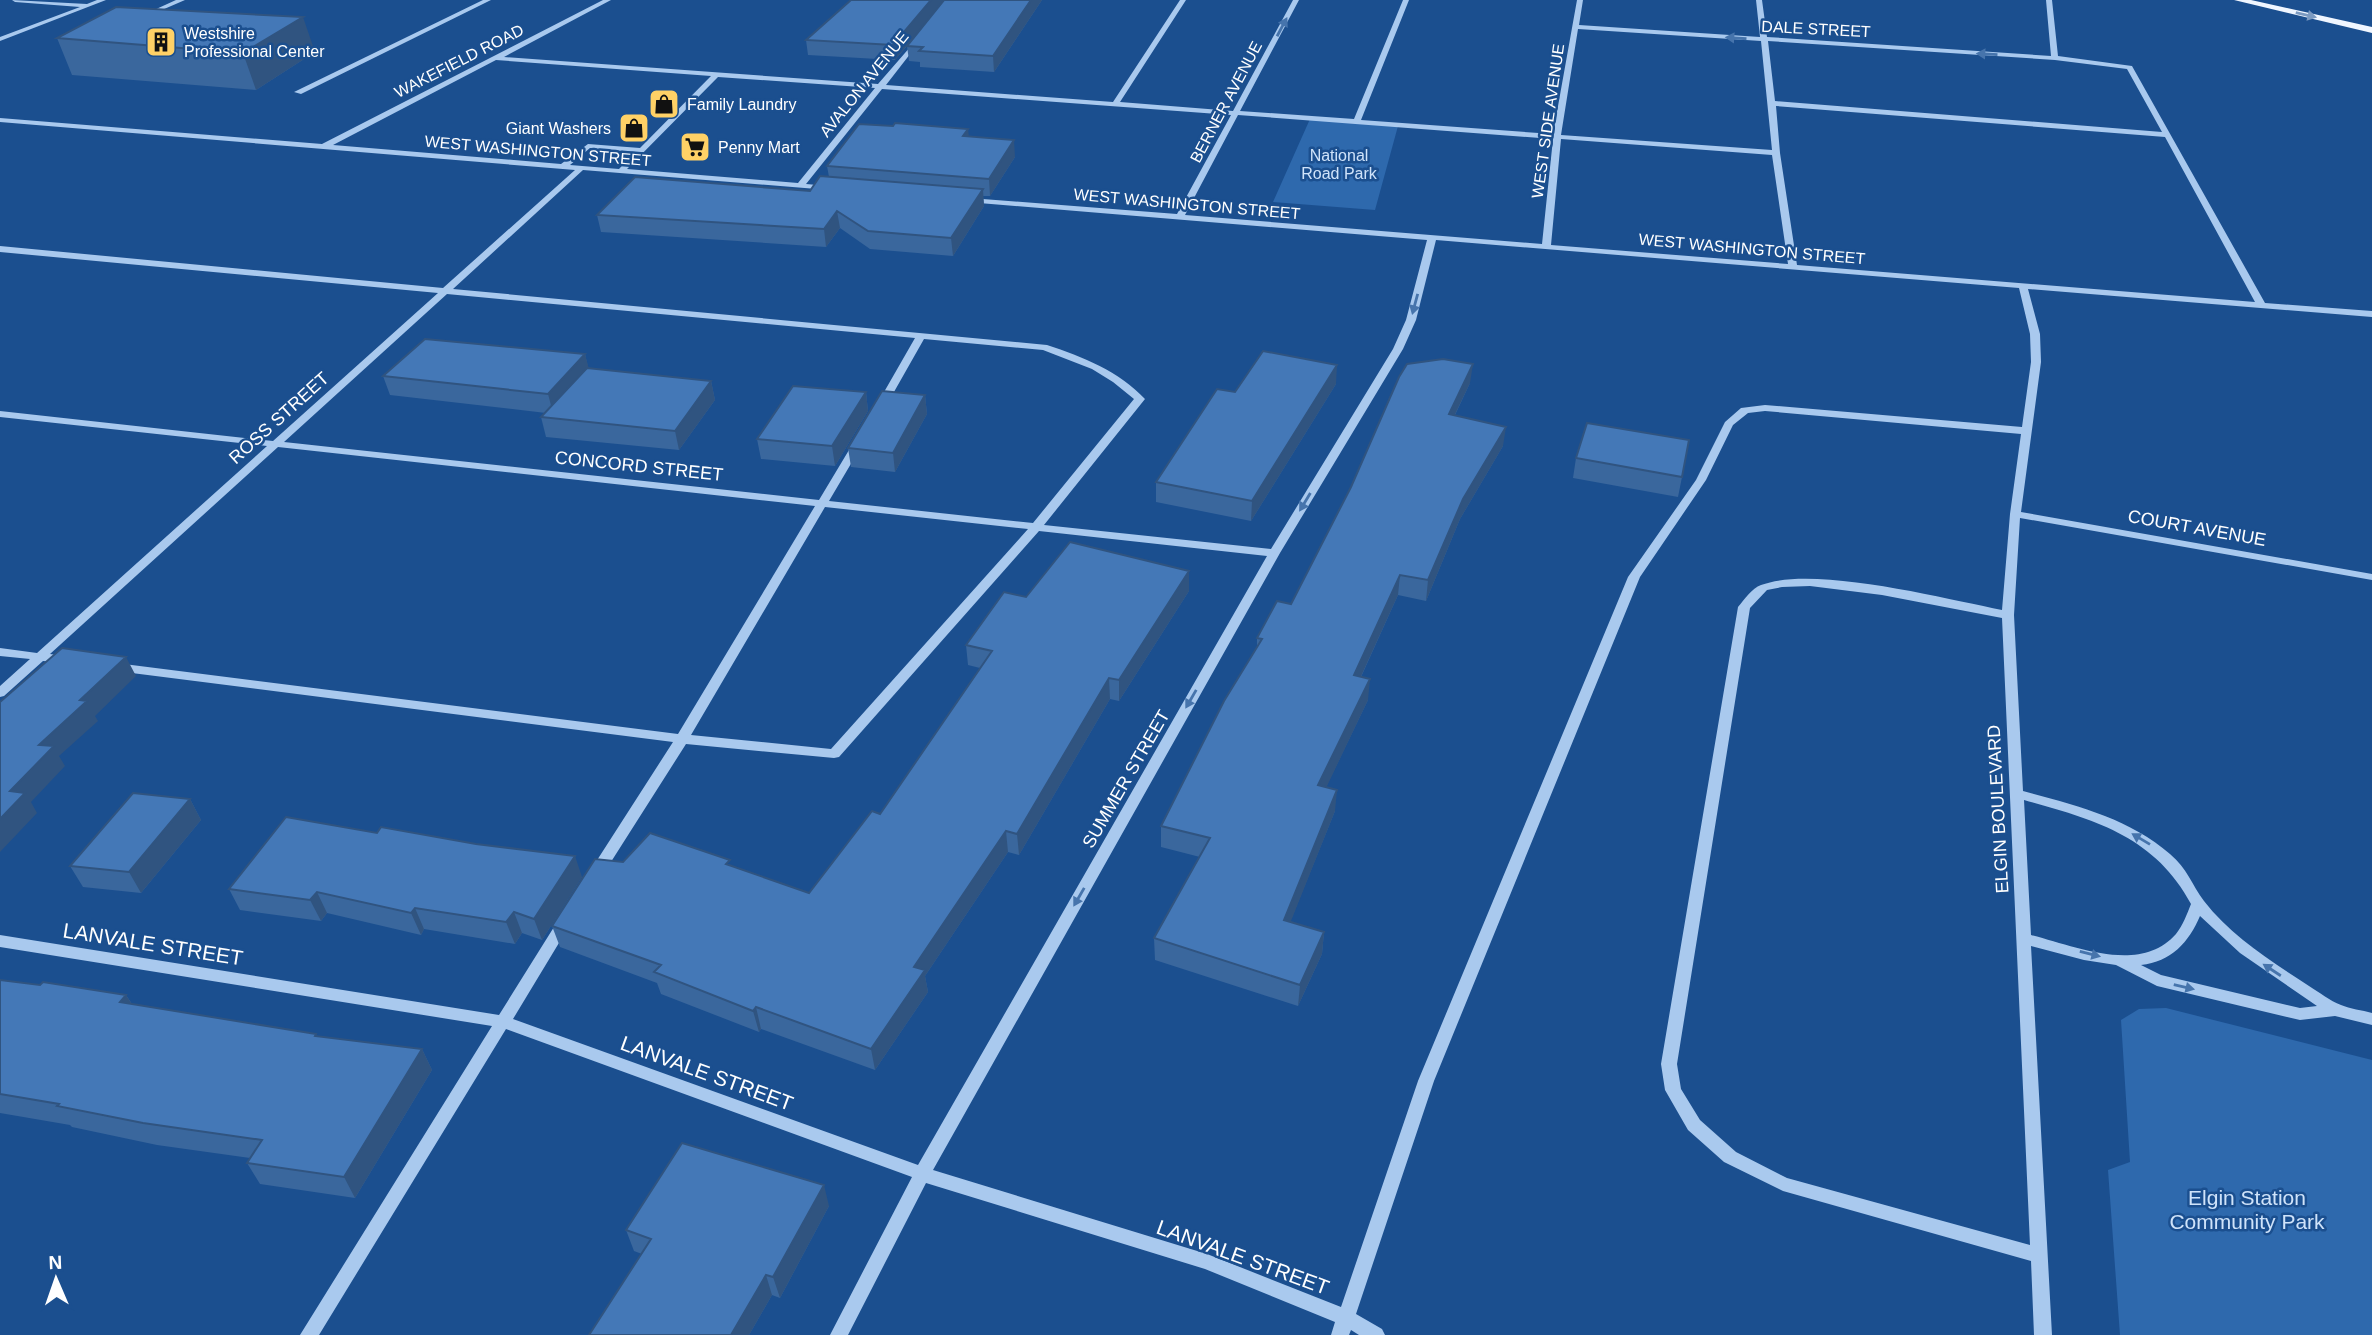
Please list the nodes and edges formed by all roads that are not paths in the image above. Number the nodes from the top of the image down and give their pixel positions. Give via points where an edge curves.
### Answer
1 (15, 0) edge
2 (103, 0) edge
3 (182, 0) edge
4 (488, 0) edge
5 (608, 0) edge
6 (1183, 0) edge
7 (1296, 0) edge
8 (1406, 0) edge
9 (1580, 0) edge
10 (1759, 0) edge
11 (2048, 0) edge
12 (2239, 0) edge
13 (89, 5) junction
14 (141, 17) edge
15 (1576, 27) junction
16 (927, 29) edge
17 (2372, 30) edge
18 (0, 39) edge
19 (1765, 40) junction
20 (494, 58) junction
21 (2055, 58) junction
22 (717, 74) junction
23 (879, 86) junction
24 (299, 92) dead end
25 (1116, 103) junction
26 (1773, 103) junction
27 (1237, 112) junction
28 (0, 120) edge
29 (1357, 121) junction
30 (2168, 135) junction
31 (1557, 136) junction
32 (323, 147) junction
33 (641, 150) junction
34 (1776, 153) junction
35 (562, 167) junction
36 (580, 169) junction
37 (620, 172) junction
38 (800, 186) junction
39 (841, 190) edge
40 (963, 199) edge
41 (1180, 217) junction
42 (1432, 238) junction
43 (1546, 247) junction
44 (0, 249) edge
45 (1793, 267) junction
46 (2023, 285) junction
47 (444, 292) junction
48 (2262, 304) junction
49 (2372, 314) edge
50 (920, 336) junction
51 (0, 414) edge
52 (2027, 431) junction
53 (276, 444) junction
54 (822, 504) junction
55 (2015, 514) junction
56 (1036, 527) junction
57 (1274, 553) junction
58 (2372, 577) edge
59 (2008, 615) junction
60 (0, 652) edge
61 (40, 657) junction
62 (81, 662) edge
63 (109, 666) edge
64 (0, 693) edge
65 (682, 739) junction
66 (2017, 794) junction
67 (592, 880) edge
68 (2198, 904) junction
69 (569, 915) edge
70 (2023, 938) junction
71 (0, 941) edge
72 (2121, 962) junction
73 (2335, 1010) junction
74 (2372, 1019) edge
75 (501, 1021) junction
76 (922, 1174) junction
77 (2039, 1255) junction
78 (1344, 1317) junction
79 (309, 1335) edge
80 (839, 1335) edge
81 (1340, 1335) edge
82 (1376, 1335) edge
83 (2043, 1335) edge

1 - 13 street
2 - 13 street
3 - 14 street
4 - 24 street
5 - 20 street, WAKEFIELD ROAD
6 - 25 street
27 -> 7 street, BERNER AVENUE
8 - 29 street
9 - 15 street, WEST SIDE AVENUE
10 - 19 street
11 - 21 street
12 -> 17 main road
13 - 18 street
19 -> 15 street, DALE STREET
15 - 31 street, WEST SIDE AVENUE
16 - 23 street, AVALON AVENUE
21 -> 19 street, DALE STREET
19 - 26 street
20 - 22 street
20 - 32 street, WAKEFIELD ROAD
21 - 30 street, DALE STREET via 2130,67
22 - 23 street
22 - 33 street
23 - 25 street
23 - 38 street, AVALON AVENUE
25 - 27 street
26 - 30 street
26 - 34 street
27 - 29 street
27 - 41 street, BERNER AVENUE
28 - 32 street, WEST WASHINGTON STREET
29 - 31 street
30 - 48 street
31 - 34 street
31 - 43 street, WEST SIDE AVENUE
32 - 35 street, WEST WASHINGTON STREET
33 - 35 street via 588,146
33 - 37 street
34 - 45 street
35 - 36 street, WEST WASHINGTON STREET
36 - 37 street, WEST WASHINGTON STREET
36 - 47 street, ROSS STREET
37 - 38 street, WEST WASHINGTON STREET
38 - 39 street, WEST WASHINGTON STREET
40 - 41 street, WEST WASHINGTON STREET
41 - 42 street, WEST WASHINGTON STREET
42 - 43 street, WEST WASHINGTON STREET
42 -> 57 street, SUMMER STREET via 1411,320 1398,349
43 - 45 street, WEST WASHINGTON STREET
44 - 47 street
45 - 46 street, WEST WASHINGTON STREET
46 - 48 street, WEST WASHINGTON STREET
46 - 52 street, ELGIN BOULEVARD via 2035,334 2036,362
47 - 50 street
47 - 53 street, ROSS STREET
48 - 49 street, WEST WASHINGTON STREET
50 - 54 street
50 - 56 street via 1044,347 1111,374 1140,399
51 - 53 street, CONCORD STREET
52 - 55 street, ELGIN BOULEVARD
52 - 78 street via 1765,408 1745,410 1729,424 1701,480 1634,577 1426,1081
53 - 54 street, CONCORD STREET
53 - 61 street, ROSS STREET
54 - 56 street, CONCORD STREET
54 - 65 street
55 - 58 street, COURT AVENUE
55 - 59 street, ELGIN BOULEVARD
56 - 57 street, CONCORD STREET
56 - 65 street via 834,754
57 -> 76 street, SUMMER STREET
59 - 66 street, ELGIN BOULEVARD
59 - 77 street via 1839,584 1764,587 1744,607 1669,1064 1673,1090 1694,1125 1730,1157 1783,1184
60 - 61 street
61 - 62 street
61 - 64 street, ROSS STREET
63 - 65 street
65 - 67 street
68 -> 66 street via 2190,883 2168,856 2133,834 2074,809
66 - 70 street, ELGIN BOULEVARD
68 - 72 street via 2181,939 2158,958
73 -> 68 street via 2263,964 2222,932
69 - 75 street
70 -> 72 street
70 - 77 street, ELGIN BOULEVARD
71 - 75 street, LANVALE STREET
72 -> 73 street via 2157,980 2300,1014
73 - 74 street
75 - 76 street, LANVALE STREET
75 - 79 street
76 - 78 street, LANVALE STREET via 1207,1262
76 - 80 street, SUMMER STREET
77 - 83 street, ELGIN BOULEVARD
78 - 81 street
78 - 82 street, LANVALE STREET

